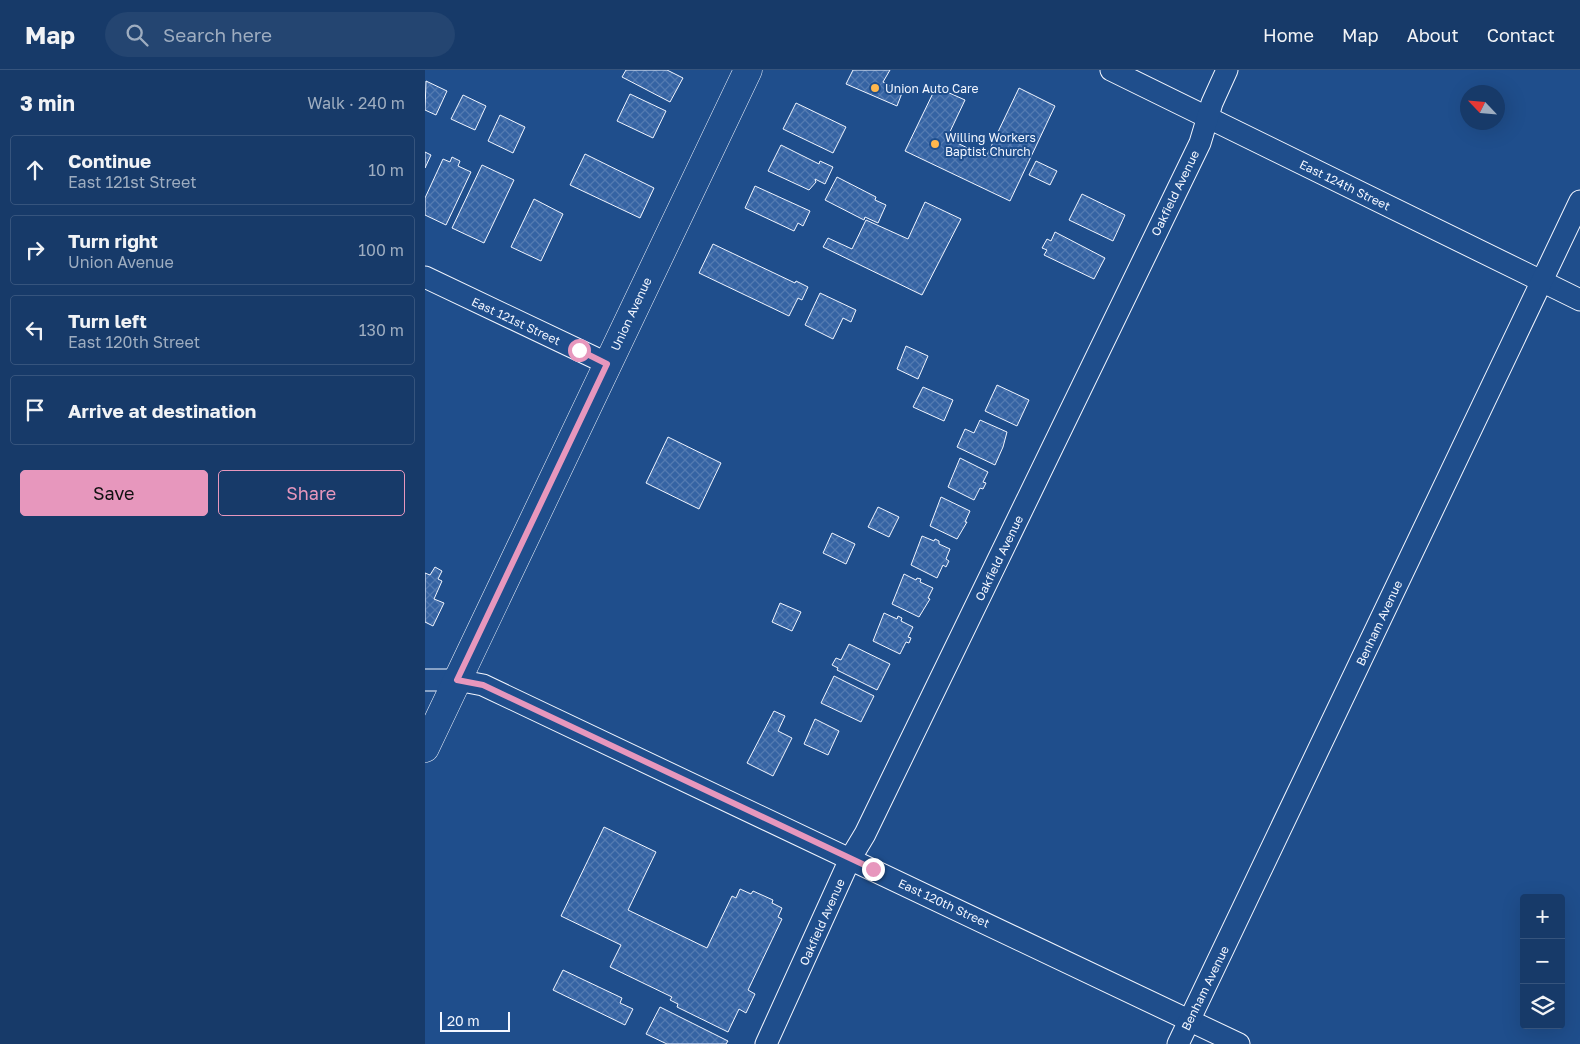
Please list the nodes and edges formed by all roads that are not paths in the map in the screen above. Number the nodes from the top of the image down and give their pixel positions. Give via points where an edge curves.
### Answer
1 (747, 70) edge
2 (1111, 70) edge
3 (1227, 70) edge
4 (1208, 118) junction
5 (1580, 201) edge
6 (425, 277) edge
7 (1542, 281) junction
8 (1580, 300) edge
9 (607, 364) junction
10 (425, 680) edge
11 (457, 680) junction
12 (425, 748) edge
13 (850, 859) junction
14 (1189, 1020) junction
15 (766, 1044) edge
16 (1178, 1044) edge
17 (1239, 1044) edge

1 - 9 main road, Union Avenue
2 - 4 street, East 124th Street
3 - 4 street, Oakfield Avenue
4 - 7 street, East 124th Street
4 - 13 street, Oakfield Avenue via 1191,161
5 - 7 street, Benham Avenue
6 - 9 street, East 121st Street
7 - 8 street, East 124th Street
7 - 14 street, Benham Avenue
9 - 11 main road, Union Avenue
10 - 11 street, East 120th Street
11 - 12 main road, Union Avenue
11 - 13 street, East 120th Street via 483,685
13 - 14 street, East 120th Street
13 - 15 street, Oakfield Avenue
14 - 16 street, Benham Avenue
14 - 17 street, East 120th Street

